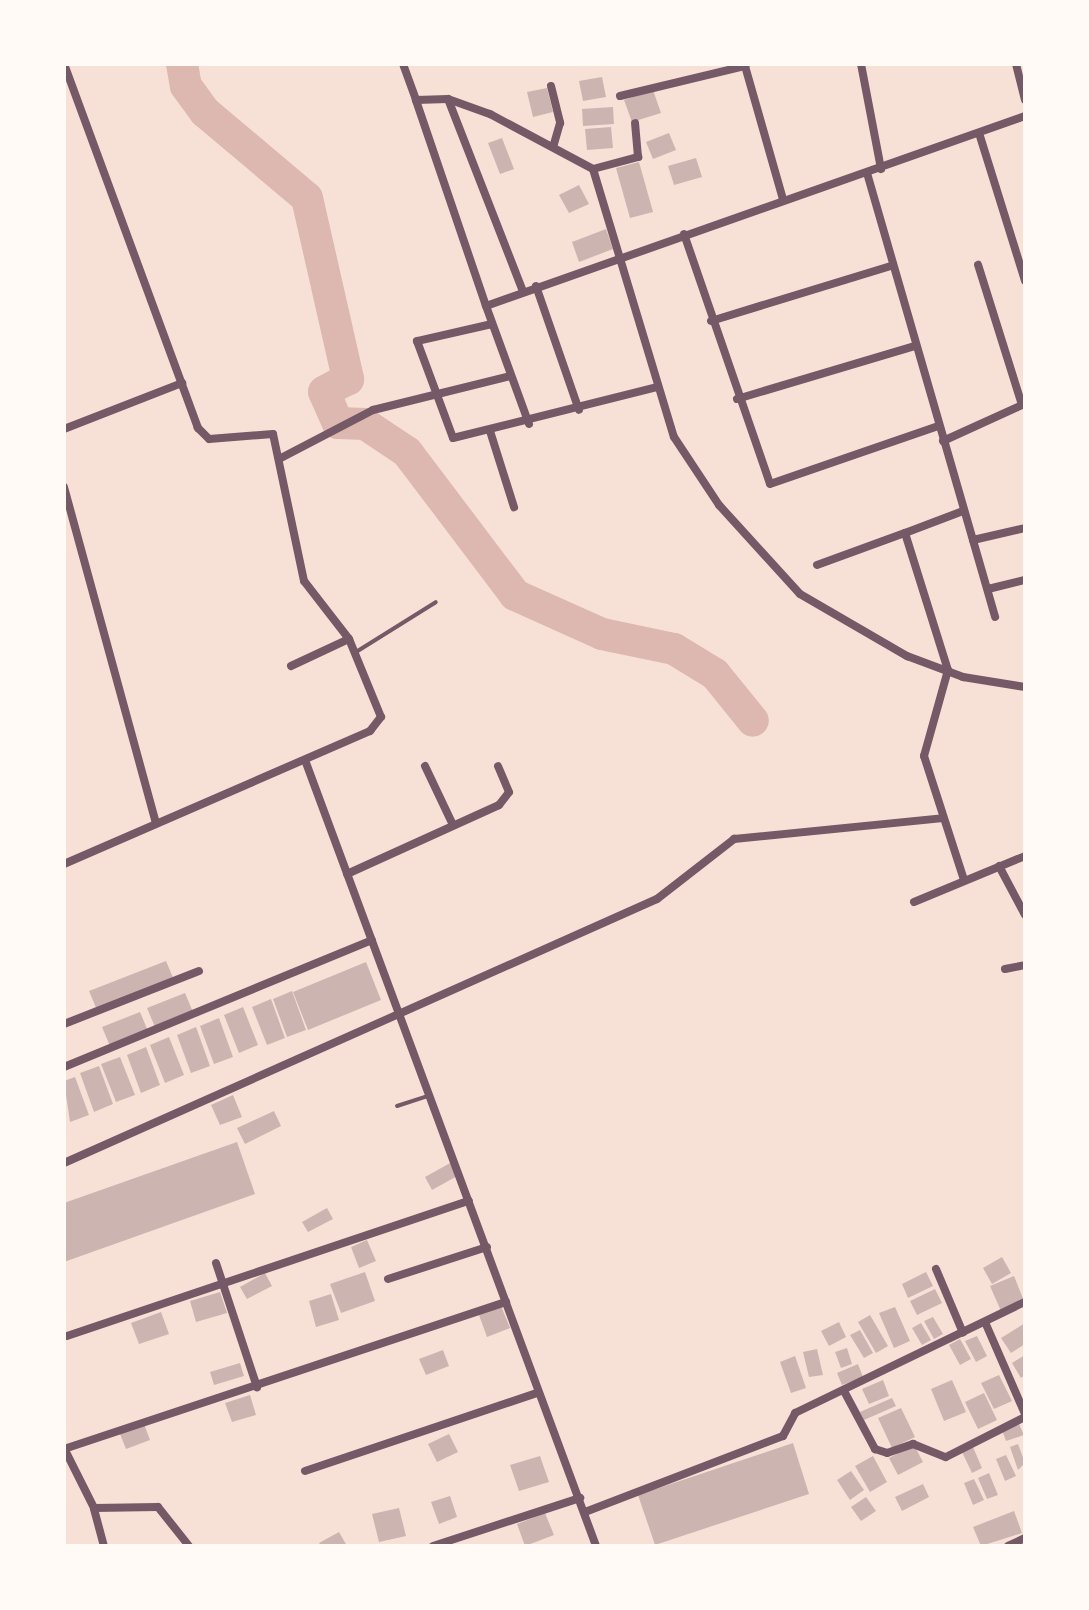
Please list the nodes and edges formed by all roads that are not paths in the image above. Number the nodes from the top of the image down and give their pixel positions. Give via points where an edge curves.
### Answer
1 (64, 64) edge
2 (403, 64) edge
3 (861, 64) edge
4 (1016, 64) edge
5 (551, 86) dead end
6 (620, 96) dead end
7 (448, 99) junction
8 (416, 100) junction
9 (1025, 100) edge
10 (1025, 116) edge
11 (635, 123) dead end
12 (979, 133) junction
13 (554, 144) junction
14 (593, 169) junction
15 (881, 169) junction
16 (867, 173) junction
17 (783, 199) junction
18 (684, 234) junction
19 (624, 256) junction
20 (978, 265) dead end
21 (891, 266) junction
22 (1025, 281) edge
23 (536, 286) junction
24 (523, 291) junction
25 (486, 306) junction
26 (711, 321) junction
27 (492, 324) junction
28 (915, 346) junction
29 (510, 376) junction
30 (182, 383) junction
31 (658, 387) junction
32 (435, 396) junction
33 (737, 399) junction
34 (579, 410) junction
35 (529, 424) junction
36 (938, 426) junction
37 (64, 429) edge
38 (490, 431) junction
39 (943, 441) junction
40 (279, 459) junction
41 (64, 487) edge
42 (514, 507) dead end
43 (963, 511) junction
44 (1025, 528) edge
45 (905, 533) junction
46 (973, 540) junction
47 (817, 565) dead end
48 (1025, 580) edge
49 (988, 589) junction
50 (436, 602) dead end
51 (995, 617) dead end
52 (349, 639) junction
53 (356, 652) junction
54 (291, 666) dead end
55 (948, 670) junction
56 (1025, 687) edge
57 (305, 760) junction
58 (425, 766) dead end
59 (498, 766) dead end
60 (943, 818) junction
61 (156, 823) junction
62 (453, 825) junction
63 (1025, 856) edge
64 (64, 864) edge
65 (999, 866) junction
66 (347, 874) junction
67 (964, 880) junction
68 (914, 902) dead end
69 (1025, 915) edge
70 (372, 940) junction
71 (1025, 965) edge
72 (1005, 969) dead end
73 (199, 971) dead end
74 (398, 1012) junction
75 (64, 1024) edge
76 (64, 1067) edge
77 (429, 1095) junction
78 (397, 1106) dead end
79 (64, 1163) edge
80 (469, 1201) junction
81 (487, 1247) junction
82 (216, 1263) dead end
83 (936, 1269) dead end
84 (388, 1279) dead end
85 (223, 1285) junction
86 (506, 1302) junction
87 (1025, 1302) edge
88 (985, 1322) junction
89 (963, 1333) junction
90 (67, 1336) dead end
91 (257, 1387) junction
92 (844, 1391) junction
93 (537, 1393) junction
94 (1025, 1416) edge
95 (64, 1449) edge
96 (305, 1471) dead end
97 (580, 1498) junction
98 (94, 1508) junction
99 (585, 1512) junction
100 (1025, 1538) edge
101 (104, 1546) edge
102 (189, 1546) edge
103 (433, 1546) edge
104 (596, 1546) edge
105 (1008, 1546) edge

1 - 30 street
2 - 8 street
3 - 15 street
4 - 9 street
5 - 13 street via 560,123
6 - 17 street via 745,66
7 - 8 street
7 - 13 street
7 - 24 street
8 - 25 street
10 - 12 street
11 - 14 street via 638,157
12 - 15 street
12 - 22 street
13 - 14 street
14 - 19 street
15 - 16 street
16 - 17 street
16 - 21 street
17 - 18 street
18 - 19 street
18 - 26 street
19 - 23 street
19 - 31 street
20 - 39 street via 1022,405
21 - 26 street
21 - 28 street
23 - 24 street
23 - 34 street
24 - 25 street
25 - 27 street
26 - 33 street
27 - 29 street
27 - 32 street via 417,341
28 - 33 street
28 - 36 street
29 - 32 street
29 - 35 street
30 - 37 street
30 - 40 street via 203,436 270,431
31 - 34 street
31 - 55 street via 674,437 700,480 800,594 881,643
32 - 38 street via 453,438
32 - 40 street via 373,410
33 - 36 street via 770,484
34 - 35 street
35 - 38 street
36 - 39 street
38 - 42 street
39 - 43 street
40 - 52 street via 304,581
41 - 61 street
43 - 45 street
43 - 46 street
44 - 46 street
45 - 47 street
45 - 55 street
46 - 49 street
48 - 49 street
49 - 51 street
50 - 53 lane
52 - 53 street
52 - 54 street
53 - 57 street via 378,698 379,723
55 - 56 street
55 - 60 street via 925,747
57 - 61 street
57 - 66 street
58 - 62 street
59 - 62 street via 507,799
60 - 67 street
60 - 74 street via 727,843 657,899
61 - 64 street
62 - 66 street
63 - 65 street
65 - 67 street
65 - 69 street
66 - 70 street
67 - 68 street
70 - 74 street
70 - 76 street
71 - 72 street
73 - 75 street
74 - 77 street
74 - 79 street
77 - 78 lane
77 - 80 street
80 - 81 street
80 - 85 street
81 - 84 street
81 - 86 street
82 - 85 street
83 - 89 street
85 - 90 street
85 - 91 street
86 - 91 street
86 - 93 street
87 - 88 street
88 - 89 street
88 - 94 street
89 - 92 street
91 - 95 street
92 - 94 street via 875,1449 887,1453 913,1444 946,1457
92 - 99 street via 795,1413 774,1440
93 - 96 street
93 - 97 street
95 - 98 street
97 - 99 street
97 - 103 street
98 - 101 street
98 - 102 street via 158,1507
99 - 104 street
100 - 105 street

